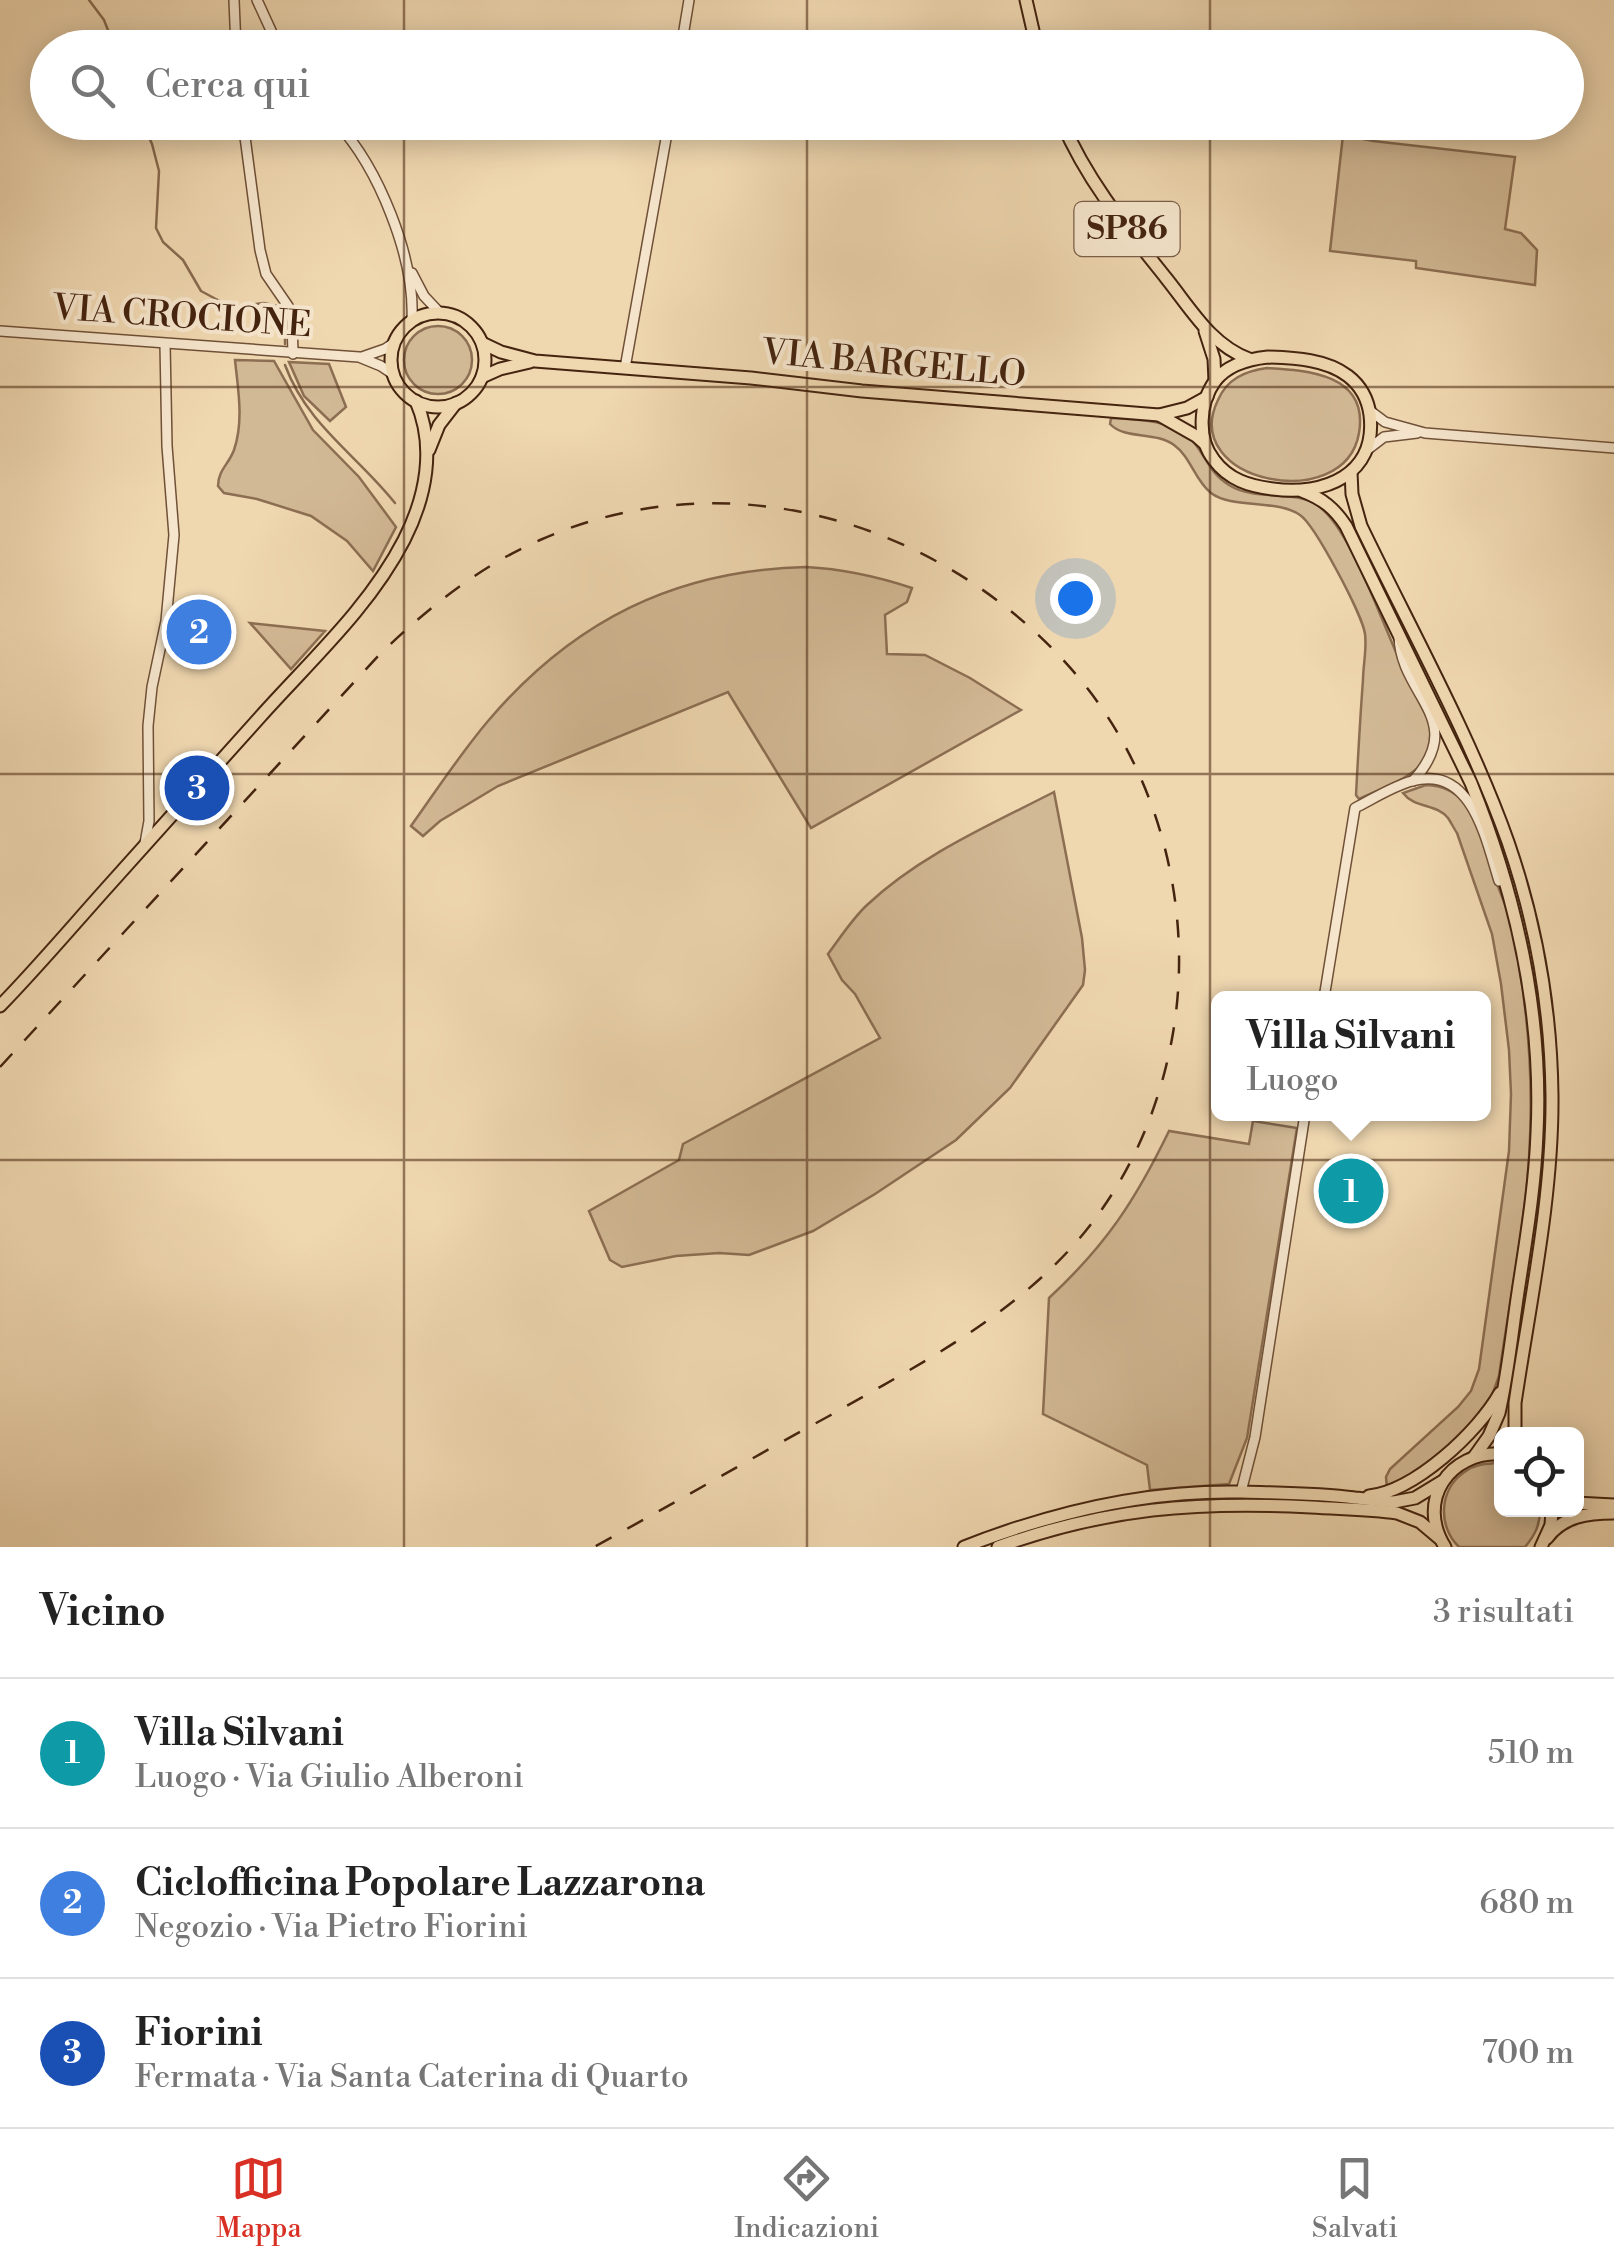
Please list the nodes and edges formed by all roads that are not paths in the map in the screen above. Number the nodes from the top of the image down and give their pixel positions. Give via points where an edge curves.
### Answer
1 (234, 0) edge
2 (257, 0) edge
3 (689, 0) edge
4 (1026, 0) edge
5 (235, 30) edge
6 (271, 30) edge
7 (684, 30) edge
8 (1032, 30) edge
9 (245, 140) edge
10 (350, 140) edge
11 (666, 140) edge
12 (1071, 140) edge
13 (406, 262) junction
14 (440, 313) junction
15 (412, 320) junction
16 (1204, 328) junction
17 (0, 330) edge
18 (394, 343) junction
19 (482, 343) junction
20 (165, 344) junction
21 (292, 354) junction
22 (359, 358) junction
23 (1249, 359) junction
24 (535, 361) junction
25 (625, 368) junction
26 (393, 374) junction
27 (482, 377) junction
28 (1214, 382) junction
29 (1207, 397) junction
30 (416, 401) junction
31 (456, 403) junction
32 (1369, 410) junction
33 (1159, 414) junction
34 (1425, 432) junction
35 (1205, 444) junction
36 (1614, 448) edge
37 (1366, 451) junction
38 (428, 454) junction
39 (1352, 472) junction
40 (1302, 491) junction
41 (1399, 634) junction
42 (1413, 780) junction
43 (144, 847) junction
44 (1512, 900) junction
45 (1325, 991) edge
46 (0, 1006) edge
47 (1304, 1121) edge
48 (1505, 1383) junction
49 (1516, 1427) edge
50 (1494, 1454) edge
51 (1474, 1456) junction
52 (1443, 1481) junction
53 (1240, 1492) junction
54 (1355, 1498) junction
55 (1584, 1504) edge
56 (1614, 1509) edge
57 (1552, 1517) edge
58 (1442, 1543) edge
59 (1544, 1543) edge
60 (964, 1547) edge
61 (998, 1547) edge

1 - 5 street
2 - 6 street
3 - 7 street
4 - 8 main road
9 - 21 street via 260,250 266,274 288,306
10 - 13 street via 383,194
11 - 25 street
12 - 16 main road, SP86 via 1116,214
13 - 14 street
13 - 15 street
14 - 15 main road
14 - 19 main road via 466,322
15 - 18 main road
16 - 23 main road, SP86
16 - 28 main road, SP86
17 - 20 street, VIA CROCIONE
18 - 22 street, VIA CROCIONE
18 - 26 main road
19 - 24 main road
19 - 27 main road
20 - 21 street, VIA CROCIONE
20 - 43 street via 174,535 148,726
21 - 22 street, VIA CROCIONE
22 - 26 street, VIA CROCIONE
23 - 28 main road
23 - 32 main road via 1297,358 1333,367 1359,387
24 - 25 main road
24 - 27 main road
25 - 33 main road, VIA BARGELLO
26 - 30 main road
27 - 31 main road
28 - 29 main road
29 - 33 main road, VIA BARGELLO
29 - 35 main road
30 - 31 main road
30 - 38 main road
31 - 38 main road
32 - 34 street via 1385,422
32 - 37 main road
33 - 35 main road, VIA BARGELLO
34 - 36 street
34 - 37 street via 1384,438
35 - 40 main road via 1223,471 1244,484
37 - 39 main road
38 - 43 main road via 420,498 379,582
39 - 40 main road
39 - 49 main road via 1360,526 1508,843 1540,971 1550,1133
40 - 41 main road via 1339,515
41 - 42 street via 1399,650 1436,735 1428,763
41 - 44 main road via 1488,824
42 - 44 street via 1444,781 1467,797
42 - 45 street via 1355,808
43 - 46 main road
44 - 48 main road via 1533,1014 1538,1117
47 - 53 street via 1255,1437
48 - 51 main road via 1496,1424
48 - 54 main road via 1476,1426 1414,1480
50 - 51 main road
51 - 52 main road
52 - 54 main road via 1405,1500
52 - 58 main road via 1434,1509
53 - 54 main road
53 - 60 main road via 1093,1506
55 - 56 main road
56 - 59 main road via 1560,1524
57 - 59 main road
58 - 61 main road via 1420,1522 1396,1513 1215,1504 1105,1516

